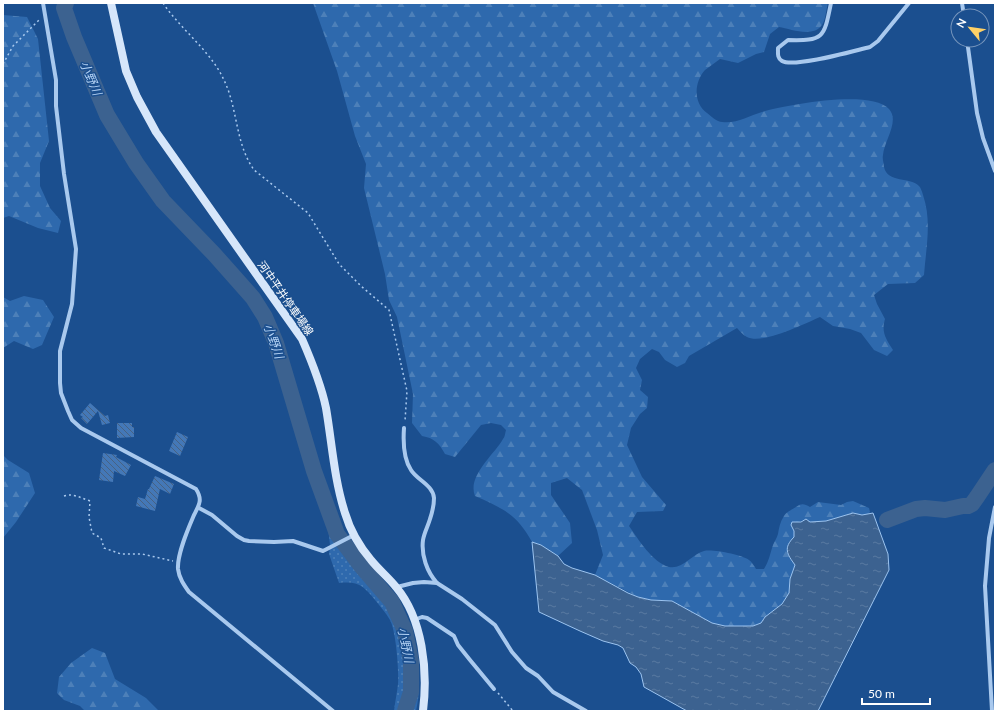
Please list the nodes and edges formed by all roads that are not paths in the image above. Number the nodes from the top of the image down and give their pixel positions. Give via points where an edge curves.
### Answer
1 (43, 3) edge
2 (111, 3) edge
3 (831, 3) edge
4 (908, 3) edge
5 (968, 48) edge
6 (995, 171) edge
7 (404, 428) road end
8 (995, 507) edge
9 (199, 508) junction
10 (351, 537) junction
11 (437, 583) junction
12 (397, 587) junction
13 (414, 620) junction
14 (494, 689) road end
15 (334, 711) edge
16 (423, 711) edge
17 (586, 711) edge
18 (992, 711) edge

1 - 9 street via 56,80 56,106 64,174 76,249 72,304 60,351 61,393 76,425 196,489 200,498
2 - 10 main road, 河中平井停車場線 via 126,70 137,98 156,132 302,340 313,363 326,408 337,483
3 - 4 street via 822,34 807,40 788,40 778,48 777,54 782,62 798,63 870,47 878,41
5 - 6 street via 976,113
7 - 11 street via 406,461 410,470 431,490 434,497 423,540 423,550 427,567
8 - 18 street via 989,538 985,586
9 - 10 street via 212,515 237,536 249,541 293,541 323,550
9 - 15 street via 191,523 178,562 178,570 189,592
10 - 12 main road, 河中平井停車場線
11 - 12 street via 413,583
11 - 17 street via 495,625 512,652 553,692
12 - 13 main road, 河中平井停車場線
13 - 14 street via 427,618 454,636 458,645
13 - 16 main road, 河中平井停車場線 via 424,659

